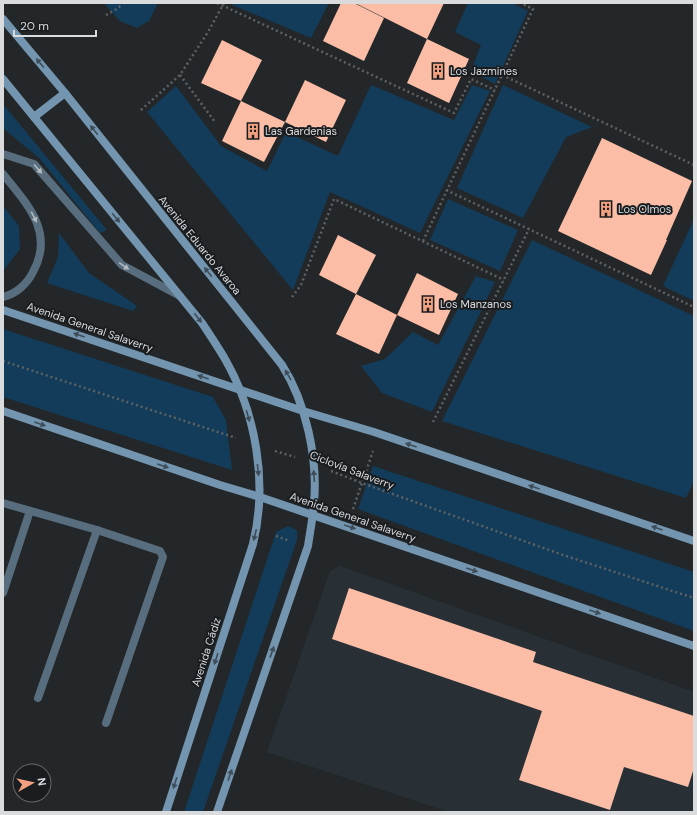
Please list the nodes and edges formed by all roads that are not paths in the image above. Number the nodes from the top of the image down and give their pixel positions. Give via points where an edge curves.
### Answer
1 (3, 19) edge
2 (3, 79) edge
3 (65, 93) junction
4 (34, 117) junction
5 (3, 154) edge
6 (3, 174) edge
7 (180, 296) junction
8 (3, 297) edge
9 (3, 310) edge
10 (239, 390) junction
11 (3, 411) edge
12 (303, 411) junction
13 (260, 497) junction
14 (3, 503) edge
15 (30, 511) junction
16 (313, 515) junction
17 (97, 530) junction
18 (694, 541) edge
19 (3, 592) edge
20 (694, 646) edge
21 (38, 698) dead end
22 (106, 723) dead end
23 (166, 812) edge
24 (217, 812) edge

3 -> 1 main road, Avenida Eduardo Avaroa
2 - 4 main road
3 - 4 main road
12 -> 3 main road, Avenida Eduardo Avaroa via 293,384 282,365
4 -> 7 main road
5 -> 7 lane via 34,164 122,265
6 -> 8 lane via 35,217 42,239 39,262 28,281 11,295
7 -> 10 main road via 222,354
10 -> 9 main road, Avenida General Salaverry
10 - 12 main road, Avenida General Salaverry
10 -> 13 main road via 251,427 259,473
11 -> 13 main road, Avenida General Salaverry
16 -> 12 main road, Avenida Eduardo Avaroa via 313,463
18 -> 12 main road, Avenida General Salaverry via 374,432
13 - 16 main road, Avenida General Salaverry
13 -> 23 main road, Avenida Cádiz via 253,544
14 - 15 lane
15 - 17 lane
15 - 19 lane
16 -> 20 main road, Avenida General Salaverry
24 -> 16 main road via 304,559
17 - 21 lane
17 - 22 lane via 160,551 163,556

